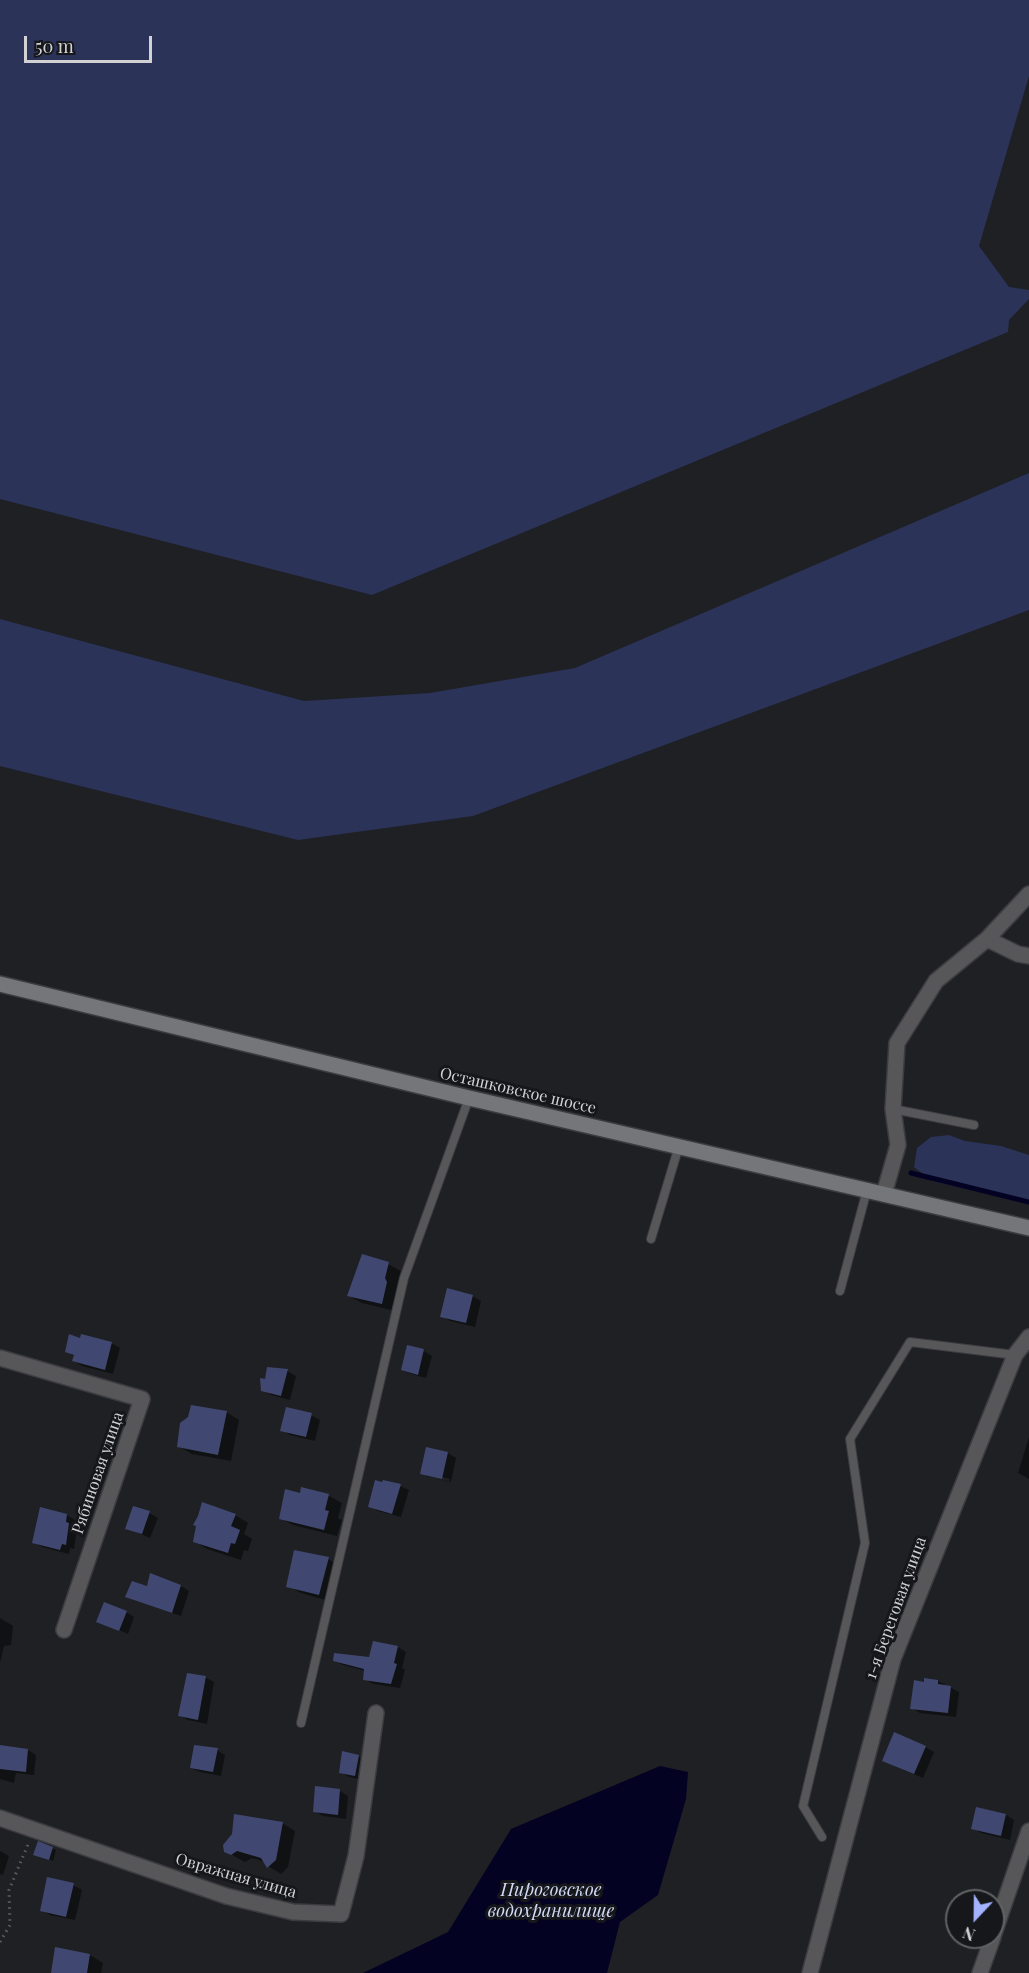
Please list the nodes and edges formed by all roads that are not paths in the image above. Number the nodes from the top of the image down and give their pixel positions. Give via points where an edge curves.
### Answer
1 (1029, 894) edge
2 (987, 939) junction
3 (1029, 956) edge
4 (0, 984) edge
5 (469, 1098) junction
6 (892, 1109) junction
7 (974, 1125) dead end
8 (679, 1146) junction
9 (867, 1190) junction
10 (884, 1194) junction
11 (1029, 1228) edge
12 (651, 1239) dead end
13 (840, 1291) dead end
14 (1029, 1337) edge
15 (1015, 1355) junction
16 (0, 1358) edge
17 (64, 1630) dead end
18 (376, 1713) dead end
19 (302, 1722) dead end
20 (0, 1818) edge
21 (1029, 1831) edge
22 (822, 1838) dead end
23 (1005, 1901) edge
24 (988, 1949) edge
25 (810, 1973) edge
26 (980, 1973) edge

1 - 2 street
2 - 3 street
2 - 6 street via 936,981 897,1043
4 - 5 main road, Осташковское шоссе
5 - 8 main road, Осташковское шоссе
5 - 19 lane via 404,1278
6 - 7 lane
6 - 10 street via 898,1145
8 - 9 main road, Осташковское шоссе
8 - 12 lane
9 - 10 main road, Осташковское шоссе
9 - 13 lane
10 - 11 main road, Осташковское шоссе
14 - 15 street, 1-я Береговая улица
15 - 22 lane via 910,1342 849,1439 865,1543 803,1806
15 - 25 street, 1-я Береговая улица via 893,1659
16 - 17 street, Рябиновая улица via 141,1399
18 - 20 street, Овражная улица via 356,1856 341,1914 293,1912 226,1896
21 - 23 street
24 - 26 street

